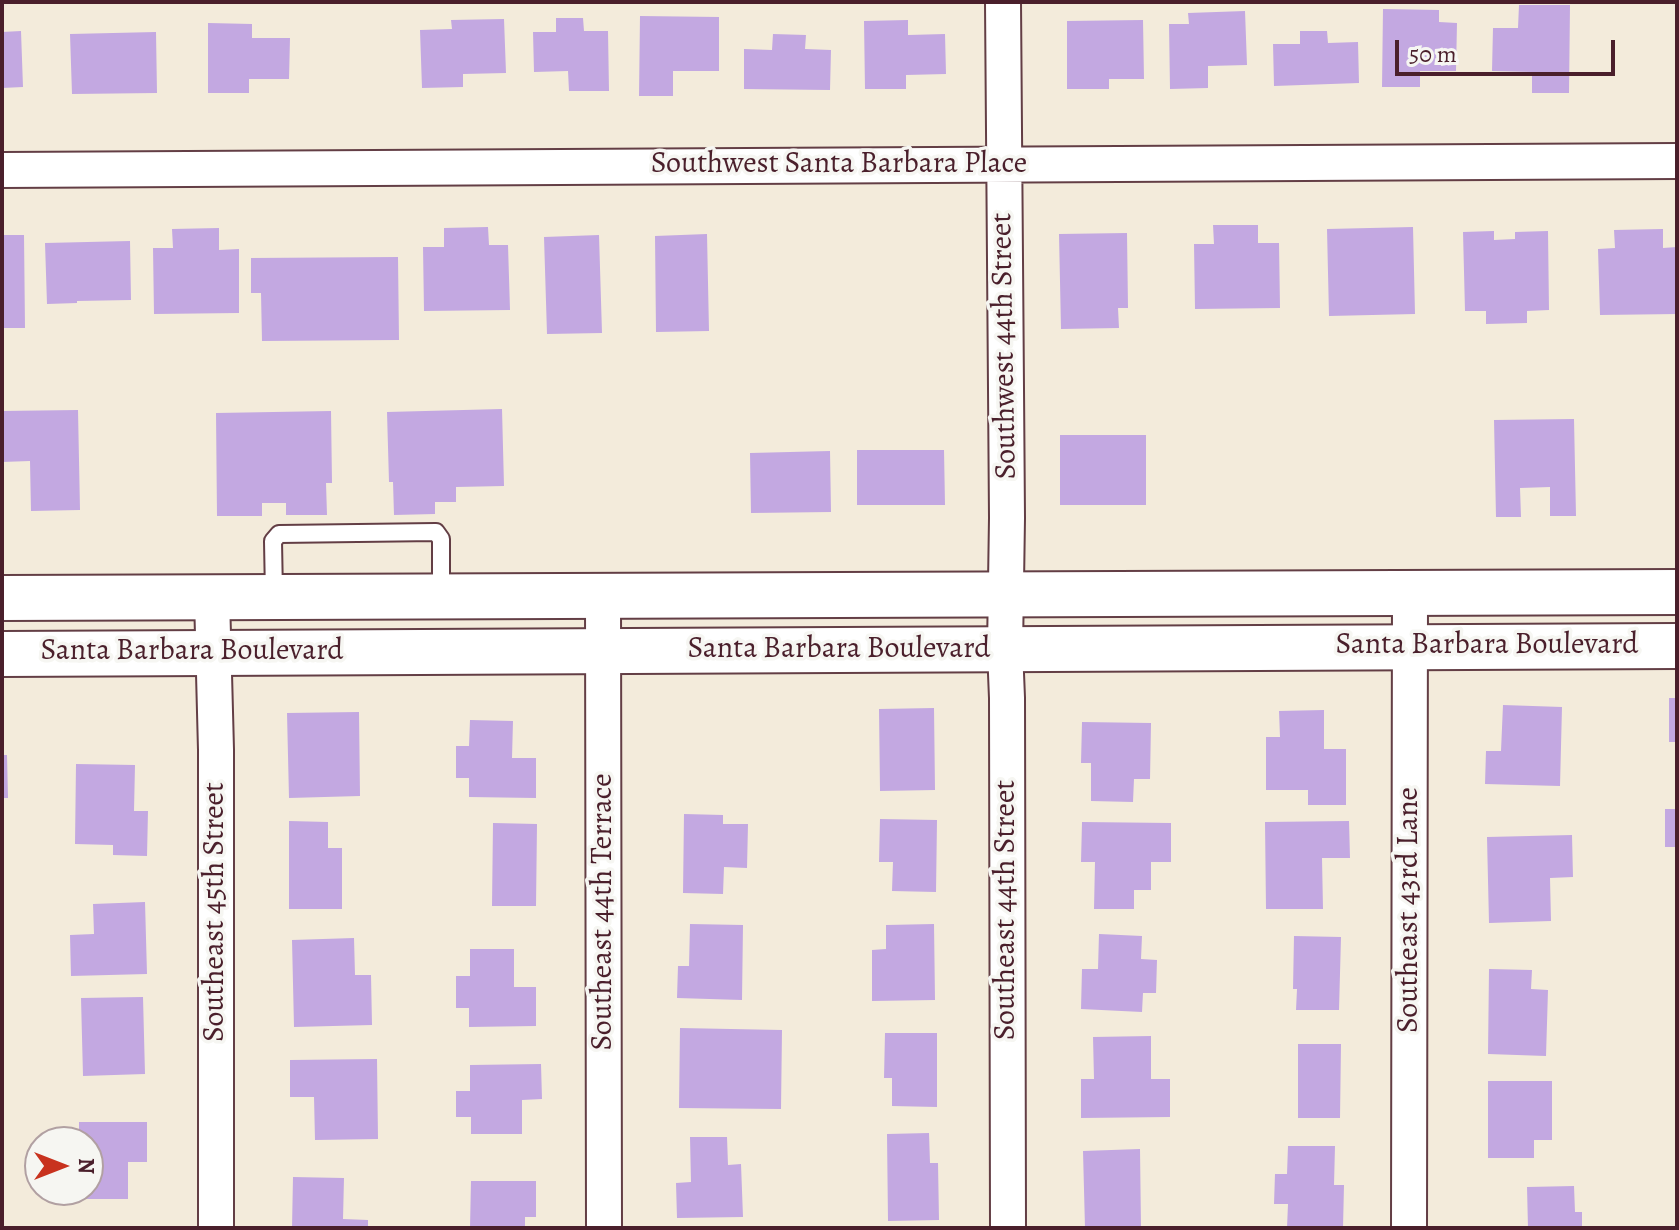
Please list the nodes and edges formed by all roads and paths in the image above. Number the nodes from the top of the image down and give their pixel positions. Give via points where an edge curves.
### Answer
1 (1003, 2) edge
2 (1677, 161) edge
3 (1003, 163) junction
4 (2, 170) edge
5 (1410, 592) junction
6 (1677, 592) edge
7 (1005, 593) junction
8 (603, 595) junction
9 (441, 596) junction
10 (212, 597) junction
11 (274, 597) junction
12 (2, 598) edge
13 (1410, 646) junction
14 (1677, 646) edge
15 (1005, 649) junction
16 (603, 651) junction
17 (214, 652) junction
18 (2, 654) edge
19 (216, 1228) edge
20 (604, 1228) edge
21 (1008, 1228) edge
22 (1409, 1228) edge

1 - 3 street, Southwest 44th Street
2 - 3 street, Southwest Santa Barbara Place
3 - 4 street, Southwest Santa Barbara Place
3 - 7 street, Southwest 44th Street
5 - 6 main road, Santa Barbara Boulevard
5 - 7 main road, Santa Barbara Boulevard
5 - 13 street, Southeast 43rd Lane
7 - 8 main road, Santa Barbara Boulevard
7 - 15 street, Southeast 44th Street
8 - 9 main road, Santa Barbara Boulevard
8 - 16 street, Southeast 44th Terrace
9 - 11 main road, Santa Barbara Boulevard
9 - 11 lane via 441,539 436,532 279,534 273,541
10 - 11 main road, Santa Barbara Boulevard
10 - 12 main road, Santa Barbara Boulevard
10 - 17 street, Southeast 45th Street
13 - 14 main road, Santa Barbara Boulevard
13 - 15 main road, Santa Barbara Boulevard
13 - 22 street, Southeast 43rd Lane
15 - 16 main road, Santa Barbara Boulevard
15 - 21 street, Southeast 44th Street
16 - 17 main road, Santa Barbara Boulevard
16 - 20 street, Southeast 44th Terrace
17 - 18 main road, Santa Barbara Boulevard
17 - 19 street, Southeast 45th Street

